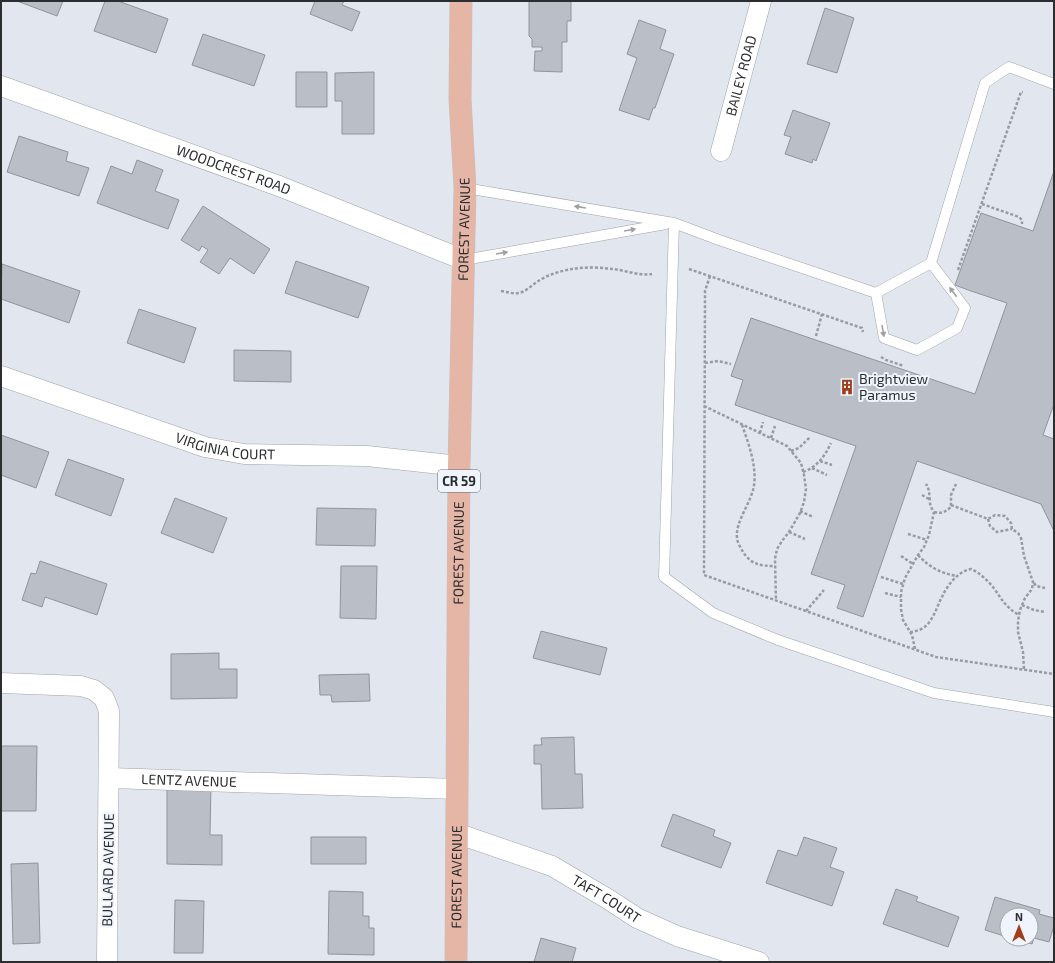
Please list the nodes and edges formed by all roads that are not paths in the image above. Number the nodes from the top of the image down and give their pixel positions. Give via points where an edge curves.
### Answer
1 (460, 1) edge
2 (761, 1) edge
3 (1054, 84) edge
4 (1, 86) edge
5 (721, 151) dead end
6 (465, 188) junction
7 (674, 222) junction
8 (464, 260) junction
9 (931, 262) junction
10 (876, 293) junction
11 (1, 376) edge
12 (459, 466) junction
13 (1, 683) edge
14 (1054, 712) edge
15 (109, 778) junction
16 (457, 789) junction
17 (456, 832) junction
18 (107, 962) edge
19 (456, 962) edge
20 (759, 962) edge

1 - 6 main road, FOREST AVENUE / CR 59 via 460,99
2 - 5 street, BAILEY ROAD
3 - 9 lane via 1009,67 985,83
4 - 8 street, WOODCREST ROAD via 278,186
7 -> 6 lane
6 - 8 main road, FOREST AVENUE / CR 59
8 -> 7 lane
7 - 10 lane via 719,240
7 - 14 lane via 664,577 713,613 778,640 934,693
8 - 12 main road, FOREST AVENUE / CR 59
9 - 10 lane
10 -> 9 lane via 884,338 917,350 957,328 965,308
11 - 12 street, VIRGINIA COURT via 220,450 244,454 367,456
12 - 16 main road, FOREST AVENUE / CR 59
13 - 15 street via 80,686 94,690 104,698 109,711
15 - 16 street, LENTZ AVENUE
15 - 18 street, BULLARD AVENUE
16 - 17 main road, FOREST AVENUE / CR 59
17 - 19 main road, FOREST AVENUE / CR 59
17 - 20 street, TAFT COURT via 552,866 637,918 677,936

